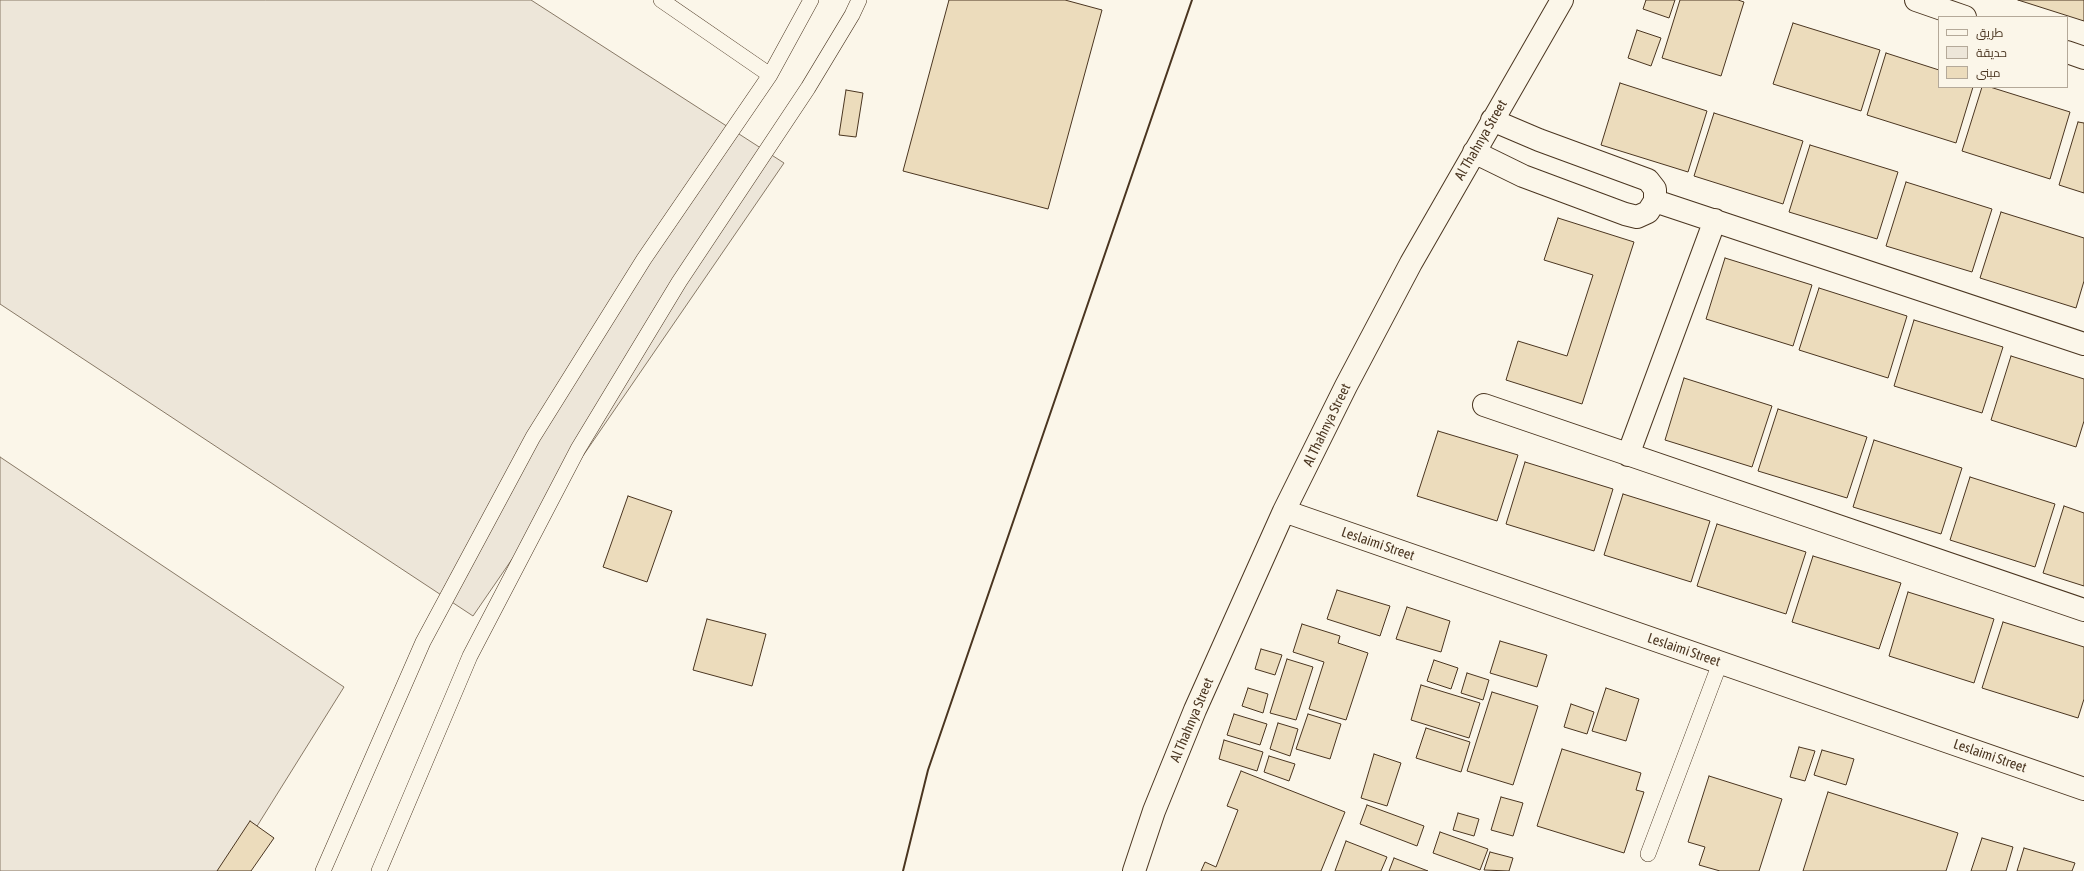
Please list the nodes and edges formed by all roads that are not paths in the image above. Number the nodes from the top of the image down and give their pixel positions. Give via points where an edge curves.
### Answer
1 (661, 0) edge
2 (811, 0) edge
3 (859, 0) edge
4 (1562, 0) edge
5 (1916, 0) edge
6 (1962, 16) edge
7 (2068, 52) edge
8 (2084, 58) edge
9 (770, 75) junction
10 (1492, 120) junction
11 (1474, 152) junction
12 (1655, 201) junction
13 (1715, 220) junction
14 (2084, 344) edge
15 (1484, 405) dead end
16 (1628, 455) junction
17 (1284, 511) junction
18 (2084, 610) edge
19 (1720, 663) junction
20 (2084, 789) edge
21 (1648, 854) dead end
22 (323, 871) edge
23 (379, 871) edge
24 (1134, 871) edge

1 - 9 lane
2 - 9 lane
3 - 23 lane via 808,88 679,282 578,449 470,656
4 - 10 street, Al Thahnya Street
5 - 6 street
7 - 8 street
9 - 22 lane via 644,259 533,437 424,642
10 - 11 street, Al Thahnya Street
10 - 12 street via 1648,180 1655,189
11 - 12 street via 1523,176 1625,214 1637,217 1648,212
11 - 17 street, Al Thahnya Street via 1407,270
12 - 13 street
13 - 14 street
13 - 16 street
15 - 16 street
16 - 18 street
17 - 19 street, Leslaimi Street
17 - 24 street, Al Thahnya Street via 1195,710 1154,811
19 - 20 street, Leslaimi Street
19 - 21 lane

